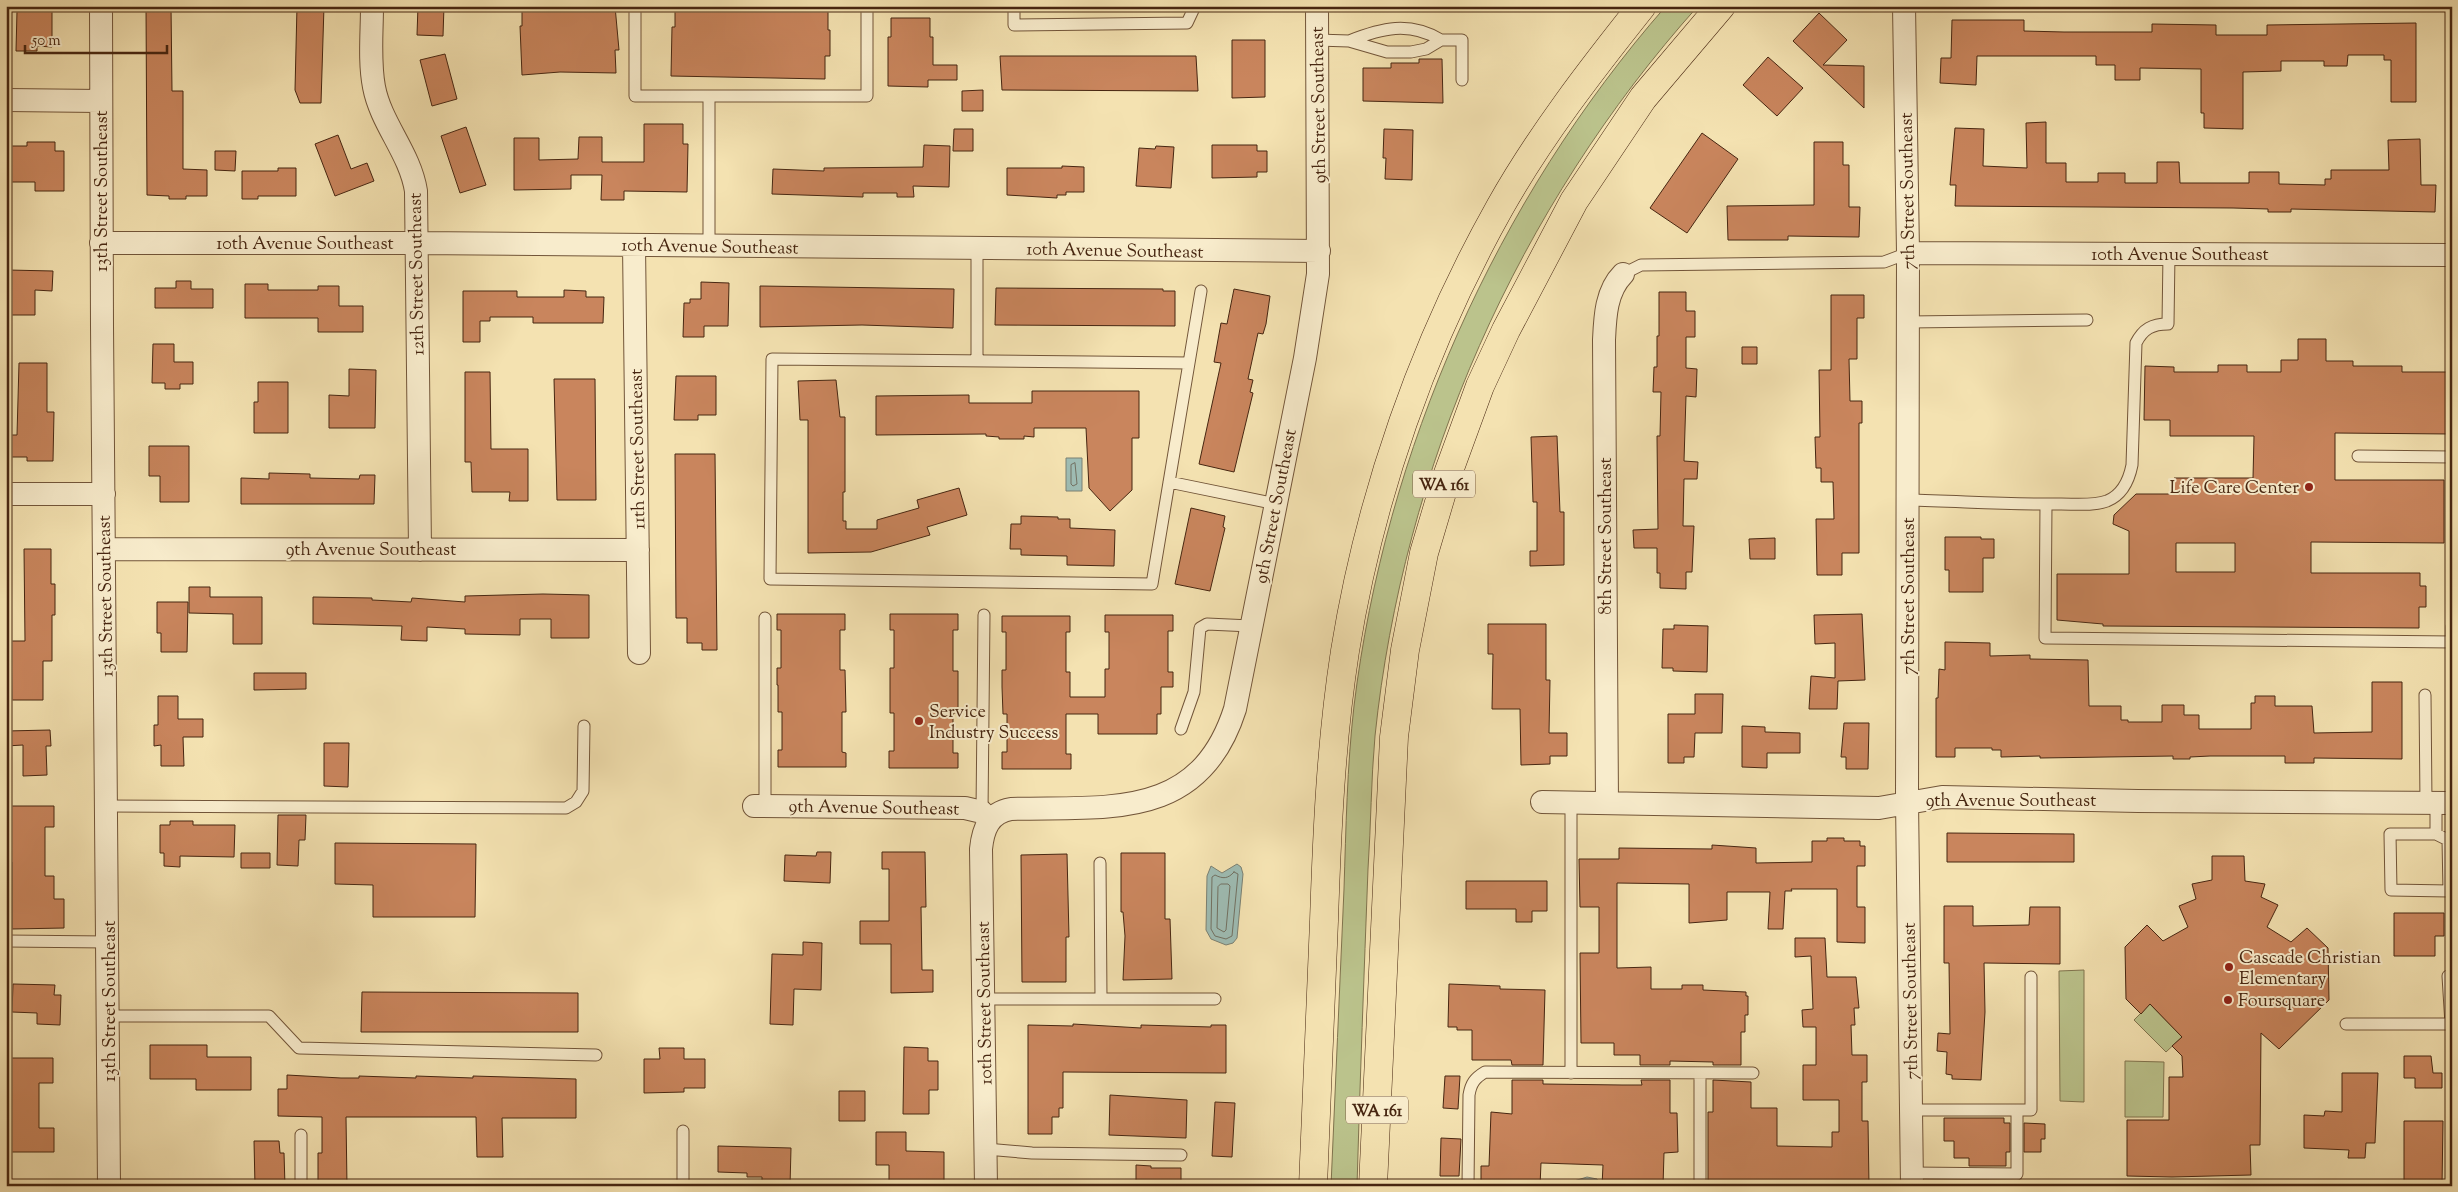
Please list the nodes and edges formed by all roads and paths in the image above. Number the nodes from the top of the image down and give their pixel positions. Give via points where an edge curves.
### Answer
1 (101, 6) edge
2 (372, 6) edge
3 (634, 6) edge
4 (867, 6) edge
5 (1014, 6) edge
6 (1196, 6) edge
7 (1317, 6) edge
8 (1642, 6) edge
9 (1721, 6) edge
10 (1904, 6) edge
11 (1317, 40) junction
12 (1441, 40) junction
13 (1350, 41) junction
14 (1462, 80) dead end
15 (709, 96) junction
16 (6, 100) edge
17 (100, 101) junction
18 (101, 243) junction
19 (416, 243) junction
20 (634, 245) junction
21 (709, 246) junction
22 (977, 248) junction
23 (1319, 251) junction
24 (1908, 253) junction
25 (2169, 254) junction
26 (2452, 255) edge
27 (1623, 274) joint
28 (1201, 291) dead end
29 (2087, 320) dead end
30 (1908, 322) junction
31 (977, 361) junction
32 (1189, 363) junction
33 (2358, 456) dead end
34 (2452, 457) edge
35 (1169, 482) junction
36 (6, 494) edge
37 (104, 494) junction
38 (1908, 500) junction
39 (1276, 504) junction
40 (2046, 504) junction
41 (105, 549) junction
42 (420, 550) junction
43 (638, 550) junction
44 (984, 615) dead end
45 (765, 618) dead end
46 (1251, 626) junction
47 (2452, 627) edge
48 (639, 653) dead end
49 (2425, 695) dead end
50 (584, 726) dead end
51 (1181, 729) dead end
52 (1907, 801) junction
53 (1542, 802) dead end
54 (1571, 803) junction
55 (1607, 803) junction
56 (2438, 803) edge
57 (107, 806) junction
58 (759, 806) joint
59 (986, 817) junction
60 (2436, 834) junction
61 (1100, 863) dead end
62 (2450, 876) edge
63 (6, 941) edge
64 (108, 942) junction
65 (2448, 976) dead end
66 (2031, 977) dead end
67 (984, 999) junction
68 (1101, 999) junction
69 (1215, 999) dead end
70 (109, 1016) junction
71 (2346, 1024) dead end
72 (1380, 1034) junction
73 (1319, 1037) junction
74 (596, 1056) dead end
75 (1571, 1073) junction
76 (1700, 1073) junction
77 (1752, 1073) dead end
78 (1911, 1110) junction
79 (2017, 1110) junction
80 (683, 1131) dead end
81 (301, 1135) dead end
82 (986, 1149) junction
83 (1181, 1155) dead end
84 (2017, 1174) junction
85 (1912, 1179) edge
86 (109, 1186) edge
87 (301, 1186) edge
88 (683, 1186) edge
89 (986, 1186) edge
90 (1300, 1186) edge
91 (1313, 1186) edge
92 (1373, 1186) edge
93 (1382, 1186) edge
94 (1468, 1186) edge
95 (1700, 1186) edge
96 (2017, 1186) edge

1 - 17 street, 13th Street Southeast
2 - 19 street, 12th Street Southeast via 374,88 413,173
3 - 15 lane via 634,96
4 - 15 lane via 867,96
5 - 6 lane via 1014,25 1187,23
7 - 11 street, 9th Street Southeast
8 - 73 highway, WA 161 via 1589,73 1500,206 1440,328 1388,465 1366,547 1347,640 1333,741
9 - 72 highway, WA 161 via 1643,98 1574,201 1480,386 1446,479 1424,553 1405,650 1394,737
10 - 24 street, 7th Street Southeast
11 - 13 lane
11 - 23 street, 9th Street Southeast
12 - 13 lane via 1426,49 1411,52 1387,52
12 - 13 lane via 1426,31 1410,28 1387,29
12 - 14 lane via 1462,40
15 - 21 lane
16 - 17 street
17 - 18 street, 13th Street Southeast
18 - 19 street, 10th Avenue Southeast
18 - 37 street, 13th Street Southeast
19 - 20 street, 10th Avenue Southeast
19 - 42 street, 12th Street Southeast
20 - 21 street, 10th Avenue Southeast
20 - 43 street, 11th Street Southeast
21 - 22 street, 10th Avenue Southeast
22 - 23 street, 10th Avenue Southeast
22 - 31 lane
23 - 39 street, 9th Street Southeast via 1316,300
24 - 25 street, 10th Avenue Southeast
24 - 27 lane via 1884,262 1641,265
24 - 30 street, 7th Street Southeast
25 - 26 street, 10th Avenue Southeast
25 - 40 lane via 2168,324 2147,328 2140,335 2134,353 2129,481 2108,500
27 - 55 street, 8th Street Southeast via 1610,294 1604,333
28 - 32 lane
29 - 30 lane
30 - 38 street, 7th Street Southeast
31 - 32 lane
31 - 35 lane via 772,359 770,580 1152,584
32 - 35 lane
33 - 34 lane
35 - 39 lane
36 - 37 street
37 - 41 street, 13th Street Southeast
38 - 40 lane
38 - 52 street, 7th Street Southeast
39 - 46 street, 9th Street Southeast
40 - 47 lane via 2045,638 2452,642
41 - 42 street, 9th Avenue Southeast
41 - 57 street, 13th Street Southeast
42 - 43 street, 9th Avenue Southeast
43 - 48 street, 11th Street Southeast
44 - 59 lane
45 - 58 lane
46 - 51 lane via 1208,624 1200,628 1194,692
46 - 59 street, 9th Street Southeast via 1235,709 1228,728 1218,749 1185,784 1167,794 1122,806 1011,809
49 - 56 lane
50 - 57 lane via 583,791 576,802 566,808
52 - 55 street, 9th Avenue Southeast via 1879,808
52 - 56 street, 9th Avenue Southeast via 1942,797
52 - 78 street, 7th Street Southeast
53 - 54 street, 9th Avenue Southeast
54 - 55 street, 9th Avenue Southeast
54 - 75 lane
56 - 60 lane
57 - 64 street, 13th Street Southeast
58 - 59 street, 9th Avenue Southeast via 965,808
59 - 67 street, 10th Street Southeast via 981,849
60 - 62 lane via 2448,840
60 - 62 lane via 2390,834 2391,890 2449,891
61 - 68 lane
63 - 64 lane
64 - 70 street, 13th Street Southeast
65 - 71 lane via 2451,1024
66 - 79 lane via 2031,1110
67 - 68 lane
67 - 82 street, 10th Street Southeast
68 - 69 lane
70 - 74 lane via 270,1016 298,1048
70 - 86 street, 13th Street Southeast
72 - 92 highway, WA 161
72 - 93 highway
73 - 90 highway
73 - 91 highway, WA 161
75 - 76 lane
75 - 94 lane via 1485,1072 1476,1077 1469,1095
76 - 77 lane
76 - 95 lane
78 - 79 lane
78 - 85 street, 7th Street Southeast
79 - 84 lane
80 - 88 lane
81 - 87 lane
82 - 83 lane via 1032,1153
82 - 89 street, 10th Street Southeast
84 - 85 lane
84 - 96 lane

